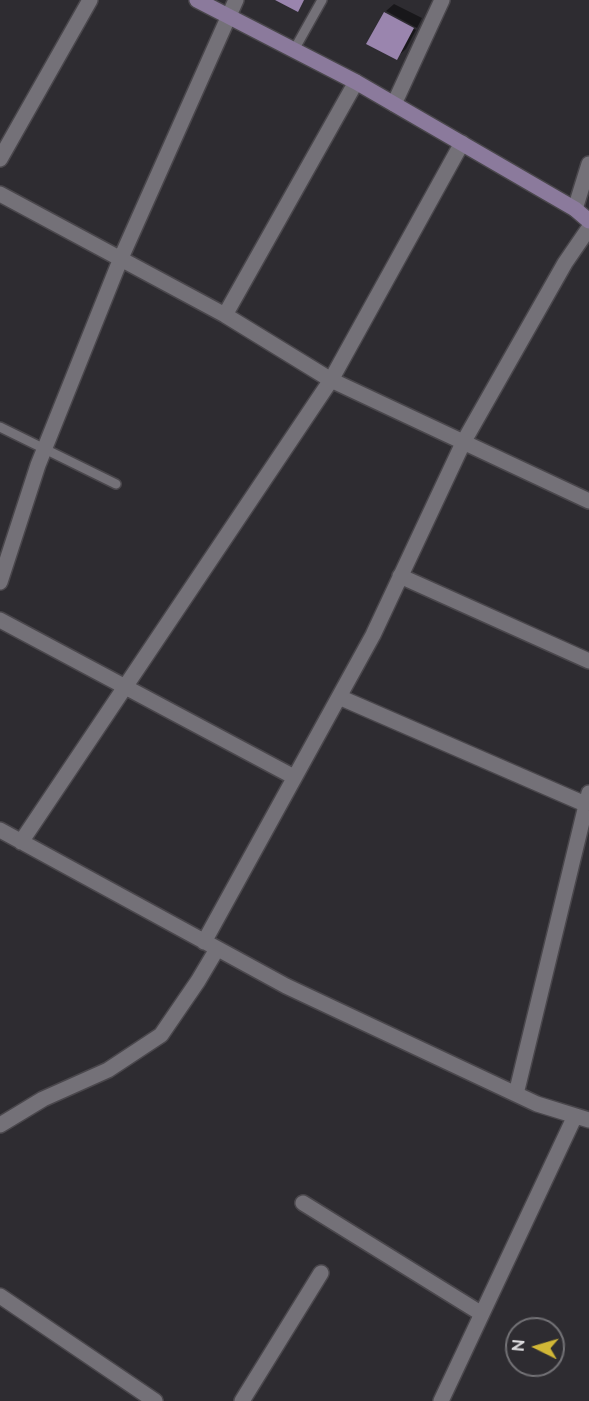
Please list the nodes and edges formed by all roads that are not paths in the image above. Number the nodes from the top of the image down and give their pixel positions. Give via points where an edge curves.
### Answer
1 (90, 0) edge
2 (197, 0) edge
3 (236, 0) edge
4 (322, 0) edge
5 (442, 0) edge
6 (228, 15) junction
7 (294, 50) junction
8 (356, 82) junction
9 (394, 104) junction
10 (462, 143) junction
11 (0, 159) edge
12 (589, 164) edge
13 (0, 194) edge
14 (575, 209) junction
15 (589, 221) edge
16 (589, 228) edge
17 (121, 258) junction
18 (225, 315) junction
19 (331, 380) junction
20 (0, 427) edge
21 (464, 441) junction
22 (45, 449) junction
23 (116, 484) dead end
24 (589, 501) edge
25 (400, 576) junction
26 (0, 582) edge
27 (0, 620) edge
28 (589, 661) edge
29 (126, 686) junction
30 (339, 697) junction
31 (294, 777) junction
32 (587, 798) edge
33 (0, 831) edge
34 (21, 842) junction
35 (211, 945) junction
36 (516, 1094) junction
37 (582, 1118) edge
38 (0, 1125) edge
39 (303, 1203) dead end
40 (321, 1273) dead end
41 (0, 1296) edge
42 (483, 1314) junction
43 (155, 1401) edge
44 (242, 1401) edge
45 (441, 1401) edge

1 - 11 street
2 - 6 street
3 - 6 street
4 - 7 lane
5 - 9 street
6 - 7 street
6 - 17 street
7 - 8 street
8 - 9 street
8 - 18 street
9 - 10 street
10 - 14 street
10 - 19 street
12 - 14 street
13 - 17 street
14 - 15 street
16 - 21 street
17 - 18 street
17 - 22 street
18 - 19 street
19 - 21 street
19 - 29 street
20 - 22 lane
21 - 24 street
21 - 25 street
22 - 23 lane
22 - 26 street
25 - 28 street
25 - 30 street
27 - 29 street
29 - 31 street
29 - 34 street
30 - 31 street
30 - 32 street
31 - 35 street
32 - 36 street
33 - 34 street
34 - 35 street
35 - 36 street via 286,986
35 - 38 street via 198,981 161,1035 108,1070 43,1099
36 - 37 street
37 - 42 street
39 - 42 street
40 - 44 street
41 - 43 street
42 - 45 street

